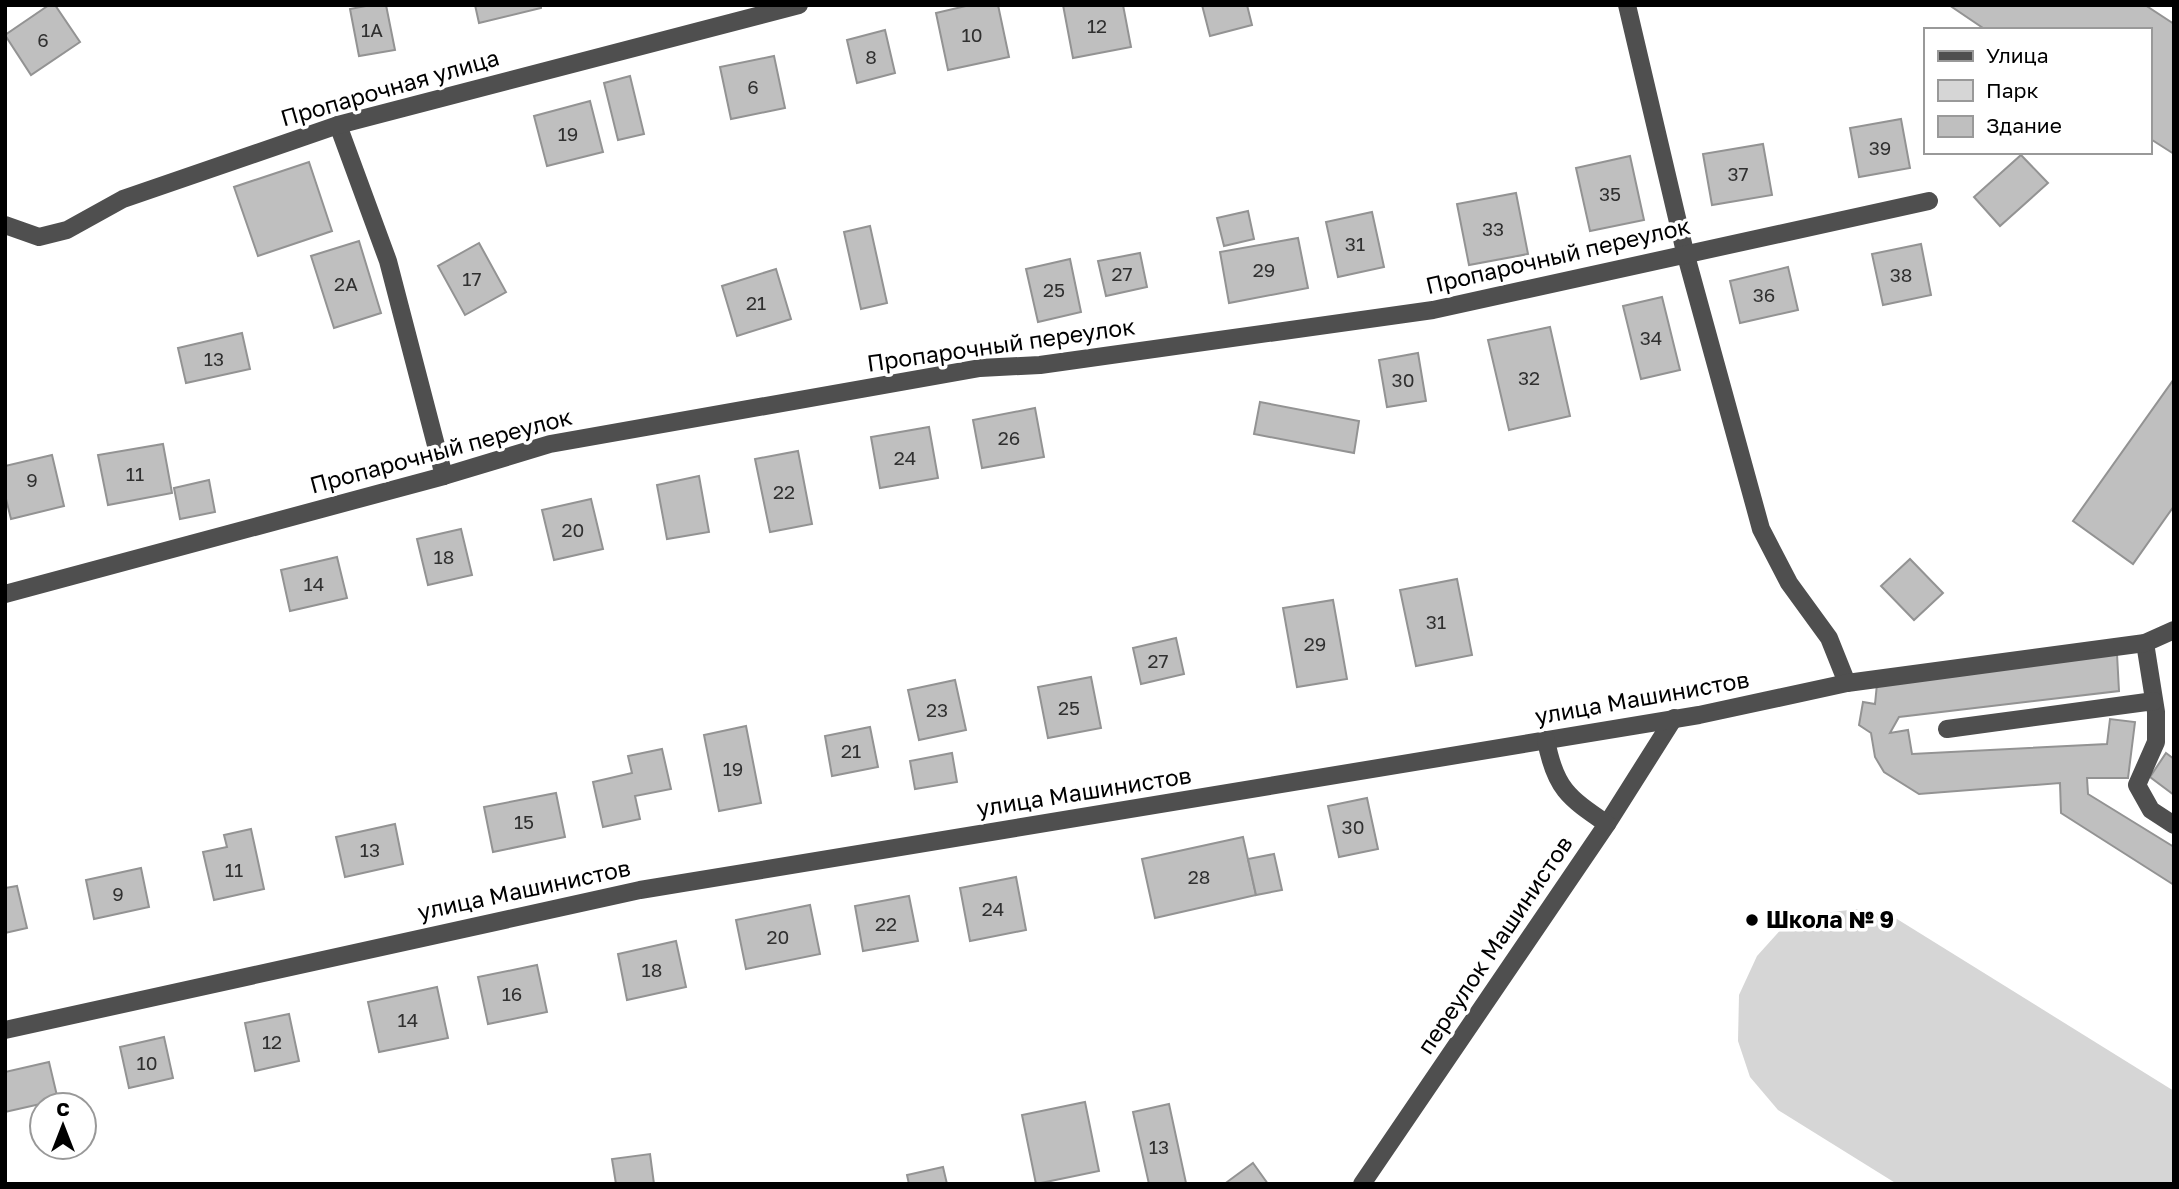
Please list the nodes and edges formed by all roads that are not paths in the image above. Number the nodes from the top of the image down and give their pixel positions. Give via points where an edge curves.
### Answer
1 (799, 5) edge
2 (1628, 5) edge
3 (338, 125) junction
4 (1929, 201) dead end
5 (5, 225) edge
6 (1685, 252) junction
7 (444, 477) junction
8 (5, 594) edge
9 (2174, 630) edge
10 (2145, 643) junction
11 (1847, 683) junction
12 (2154, 701) junction
13 (1674, 718) junction
14 (2156, 726) junction
15 (1947, 729) dead end
16 (2174, 738) edge
17 (1546, 740) junction
18 (1607, 824) junction
19 (2174, 825) edge
20 (5, 1030) edge
21 (1362, 1184) edge

1 - 3 street, Пропарочная улица
2 - 6 street
3 - 5 street, Пропарочная улица via 123,199 67,230 39,237
3 - 7 street via 388,261
4 - 6 street, Пропарочный переулок
6 - 7 street, Пропарочный переулок via 1433,310 1040,365 980,368 550,443
6 - 11 street via 1761,529 1789,583 1829,638
7 - 8 street, Пропарочный переулок
9 - 10 street, улица Машинистов
10 - 11 street, улица Машинистов
10 - 12 street
11 - 13 street, улица Машинистов
12 - 14 street
12 - 15 street
13 - 17 street, улица Машинистов
13 - 18 street, переулок Машинистов
14 - 16 street
14 - 19 street via 2156,742 2137,785 2151,810
17 - 18 street via 1550,765 1567,797
17 - 20 street, улица Машинистов via 640,890
18 - 21 street, переулок Машинистов

